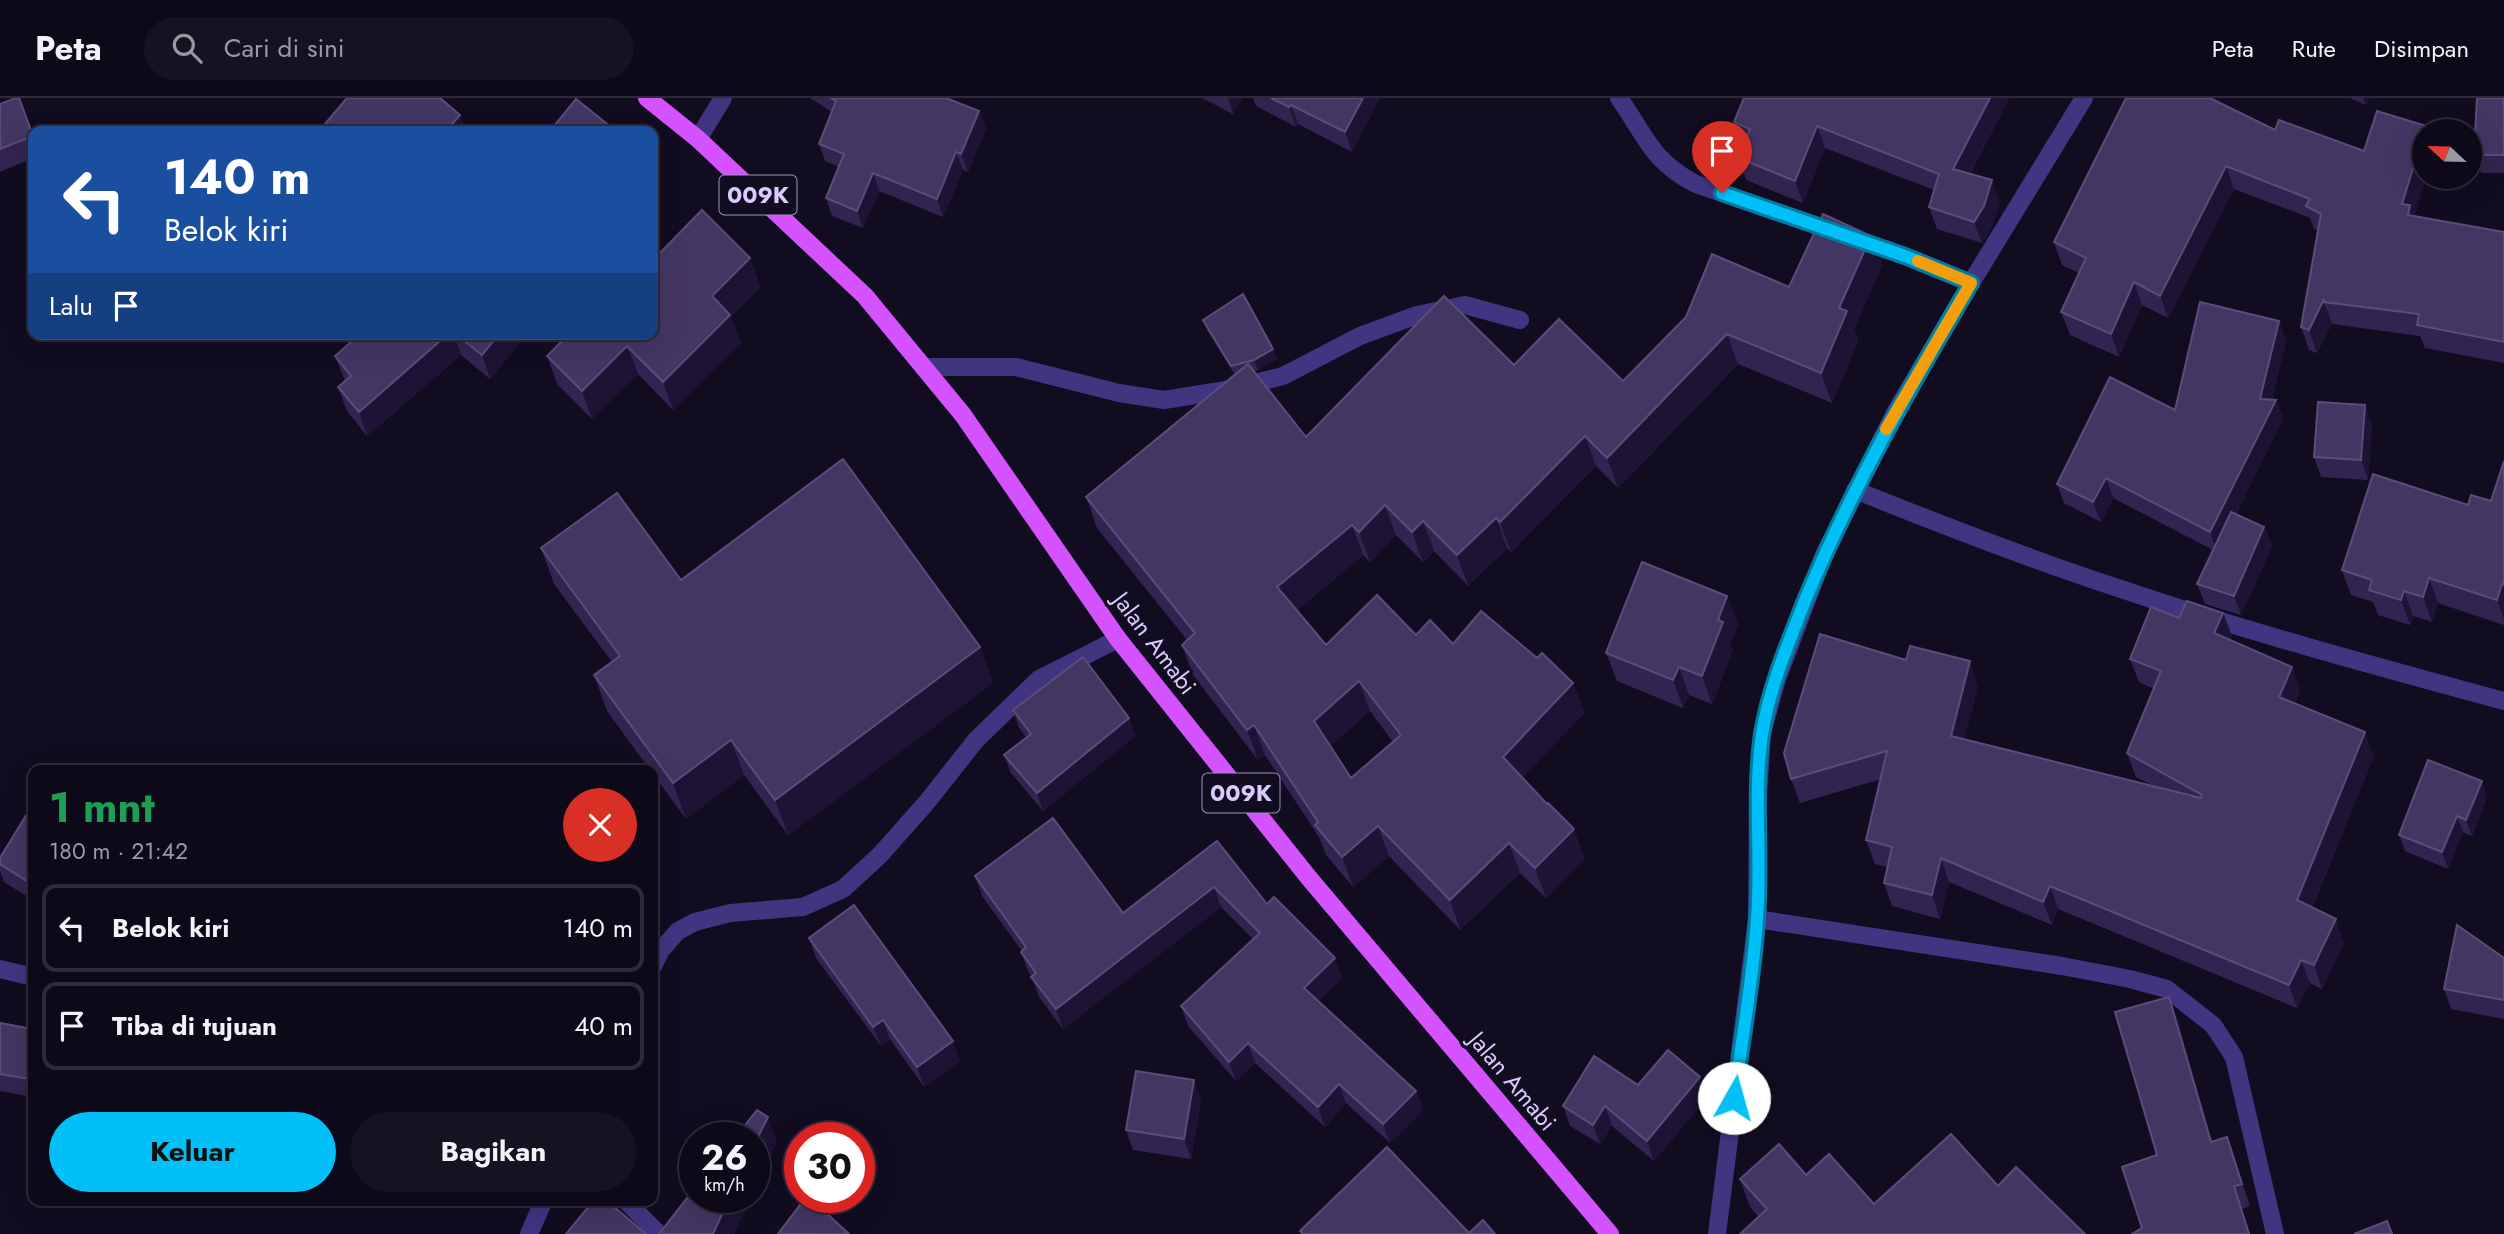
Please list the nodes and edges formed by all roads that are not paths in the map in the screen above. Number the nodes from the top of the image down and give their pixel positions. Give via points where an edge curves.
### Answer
1 (647, 98) edge
2 (723, 98) edge
3 (1619, 98) edge
4 (2084, 98) edge
5 (698, 139) junction
6 (1971, 283) junction
7 (1520, 320) dead end
8 (923, 367) junction
9 (1855, 490) junction
10 (1118, 639) junction
11 (2504, 701) edge
12 (1757, 919) junction
13 (658, 956) edge
14 (0, 969) edge
15 (28, 976) edge
16 (541, 1206) edge
17 (631, 1206) edge
18 (529, 1234) edge
19 (659, 1234) edge
20 (1610, 1234) edge
21 (1717, 1234) edge
22 (2276, 1234) edge

1 - 5 main road, Jalan Amabi / 009K
2 - 5 street
3 - 6 street via 1657,157 1675,173
4 - 6 street
5 - 8 main road, Jalan Amabi / 009K via 865,296
6 - 9 street
7 - 8 street via 1465,305 1417,315 1360,336 1283,376 1164,400 1016,367
8 - 10 main road, Jalan Amabi / 009K via 964,415
9 - 11 street via 2117,588 2300,646
9 - 12 street via 1793,632 1762,733
10 - 13 street via 1039,679 976,740 880,855 843,889 803,907 695,922 678,931
10 - 20 main road, Jalan Amabi / 009K via 1309,878
12 - 21 street
12 - 22 street via 2062,966 2166,989 2213,1025 2234,1057
14 - 15 street
16 - 18 street
17 - 19 street

